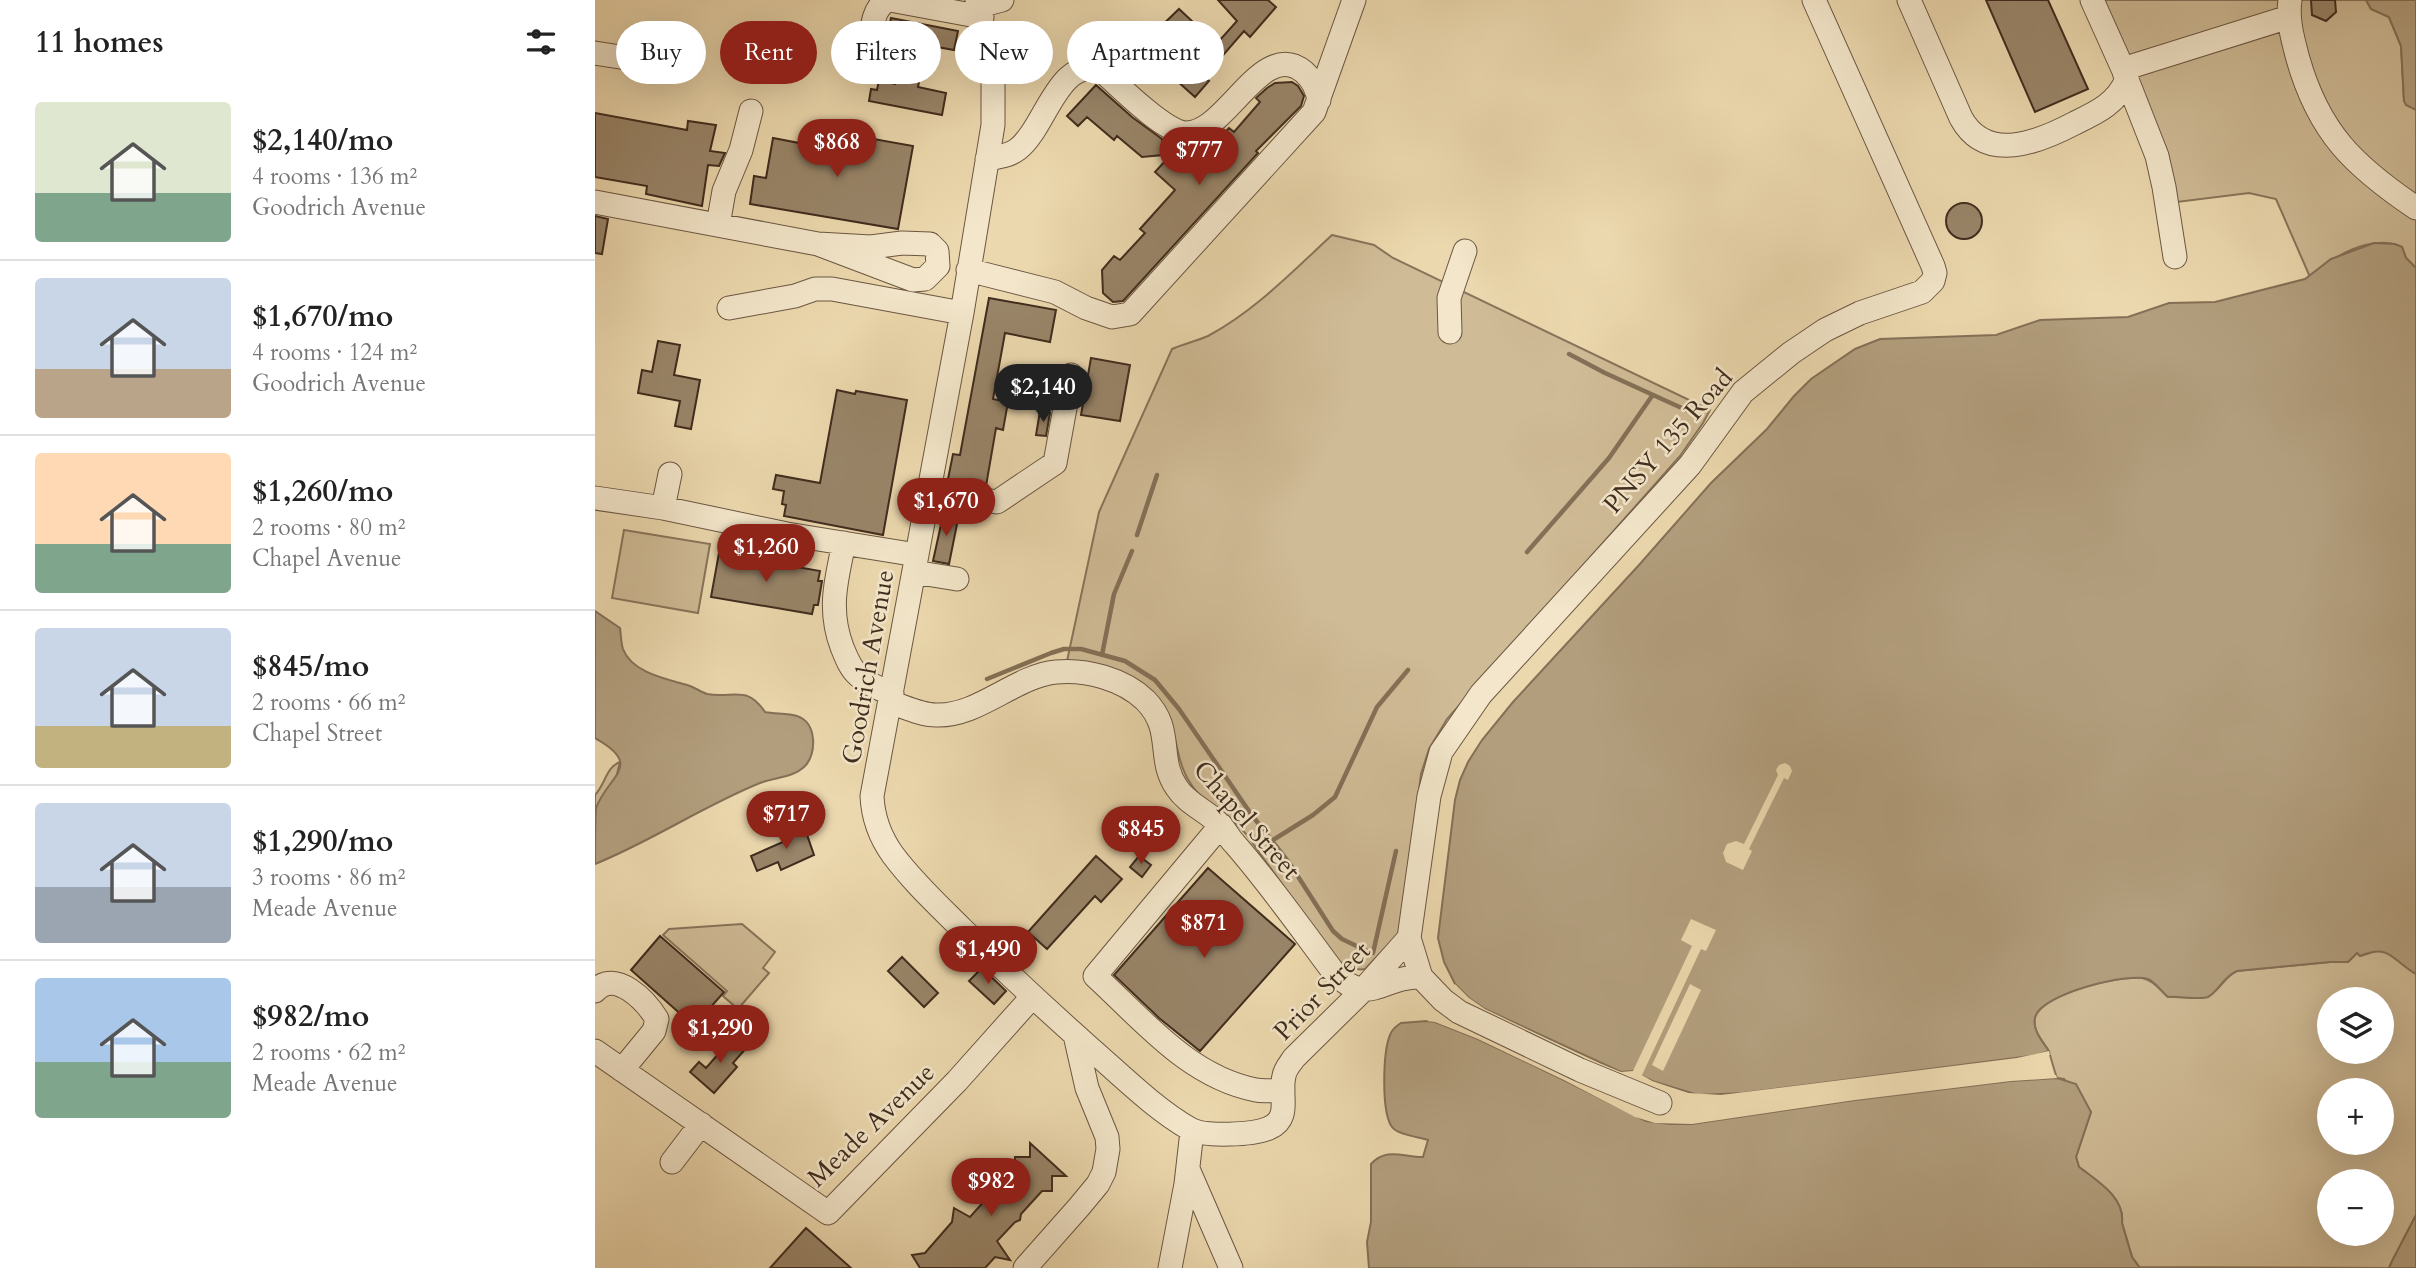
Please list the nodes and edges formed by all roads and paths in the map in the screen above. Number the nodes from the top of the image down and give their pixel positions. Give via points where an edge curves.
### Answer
1 (890, 0) edge
2 (1002, 0) edge
3 (1354, 0) edge
4 (1814, 0) edge
5 (1909, 0) edge
6 (2092, 0) edge
7 (979, 8) edge
8 (2289, 9) edge
9 (874, 21) edge
10 (595, 53) edge
11 (616, 56) edge
12 (2125, 74) junction
13 (1318, 100) junction
14 (751, 111) dead end
15 (987, 159) junction
16 (595, 202) edge
17 (2416, 208) edge
18 (718, 225) junction
19 (818, 244) dead end
20 (1465, 251) dead end
21 (2175, 257) dead end
22 (968, 270) junction
23 (730, 308) dead end
24 (962, 313) junction
25 (1450, 332) dead end
26 (1070, 375) dead end
27 (670, 474) dead end
28 (929, 491) junction
29 (595, 498) edge
30 (663, 508) junction
31 (844, 543) junction
32 (916, 563) junction
33 (957, 579) dead end
34 (891, 698) junction
35 (1221, 825) junction
36 (1409, 938) junction
37 (1421, 977) junction
38 (595, 991) edge
39 (1362, 991) junction
40 (1032, 998) junction
41 (1075, 1035) junction
42 (595, 1051) edge
43 (622, 1070) junction
44 (1283, 1090) junction
45 (1660, 1103) dead end
46 (701, 1124) junction
47 (1192, 1131) junction
48 (672, 1162) dead end
49 (1188, 1169) junction
50 (1025, 1268) edge
51 (1170, 1268) edge
52 (1231, 1268) edge

1 - 7 street
1 - 9 street via 883,2
2 - 7 street
3 - 13 street
4 - 36 street, PNSY 135 Road via 1933,266 1933,281 1922,292 1825,330 1743,392 1689,465 1481,694 1441,752 1429,796
5 - 12 street via 1967,129 1987,142 2027,145 2106,108 2122,90
6 - 12 street
7 - 15 street, Goodrich Avenue via 991,57 993,91
8 - 12 street
8 - 17 street via 2304,79 2334,138 2380,184
10 - 11 street
12 - 21 street via 2157,156
13 - 15 street via 1311,80 1299,69 1272,68 1257,77 1207,128 1186,133 1165,125 1100,69 1083,68 1063,82 1024,143 1011,153
13 - 22 street via 1311,116 1130,314 1112,317 1055,292
14 - 18 street
15 - 22 street, Goodrich Avenue
16 - 18 street
18 - 19 street
20 - 25 street via 1449,298
22 - 24 street, Goodrich Avenue
23 - 24 street via 832,289
24 - 28 street, Goodrich Avenue
26 - 28 street via 1055,463 997,502
27 - 30 street
28 - 32 street, Goodrich Avenue
29 - 30 street
30 - 31 street
31 - 32 street
31 - 34 street, Chapel Street via 834,600 836,630 857,674
32 - 33 street
32 - 34 street, Goodrich Avenue
34 - 35 street, Chapel Street via 935,716 967,708 1047,673 1068,671 1110,679 1134,691 1157,713 1163,725 1167,766 1177,788
34 - 40 street, Goodrich Avenue via 872,796 883,840 932,898
35 - 39 street, Chapel Street via 1335,974
35 - 44 street via 1094,976 1186,1060 1219,1079 1258,1091
36 - 37 street
36 - 39 street, Prior Street
37 - 39 street
37 - 45 street via 1459,1012
38 - 43 street via 606,984 621,984 657,1019 654,1031
39 - 44 street, Prior Street via 1294,1058 1283,1077
40 - 41 street, Goodrich Avenue
40 - 46 street, Meade Avenue via 828,1213
41 - 47 street, Goodrich Avenue
41 - 50 street via 1087,1088 1107,1137 1104,1172
42 - 43 street, Meade Avenue
43 - 46 street, Meade Avenue
44 - 47 street, Prior Street via 1281,1118 1268,1129
46 - 48 street
47 - 49 street
49 - 51 street
49 - 52 street

